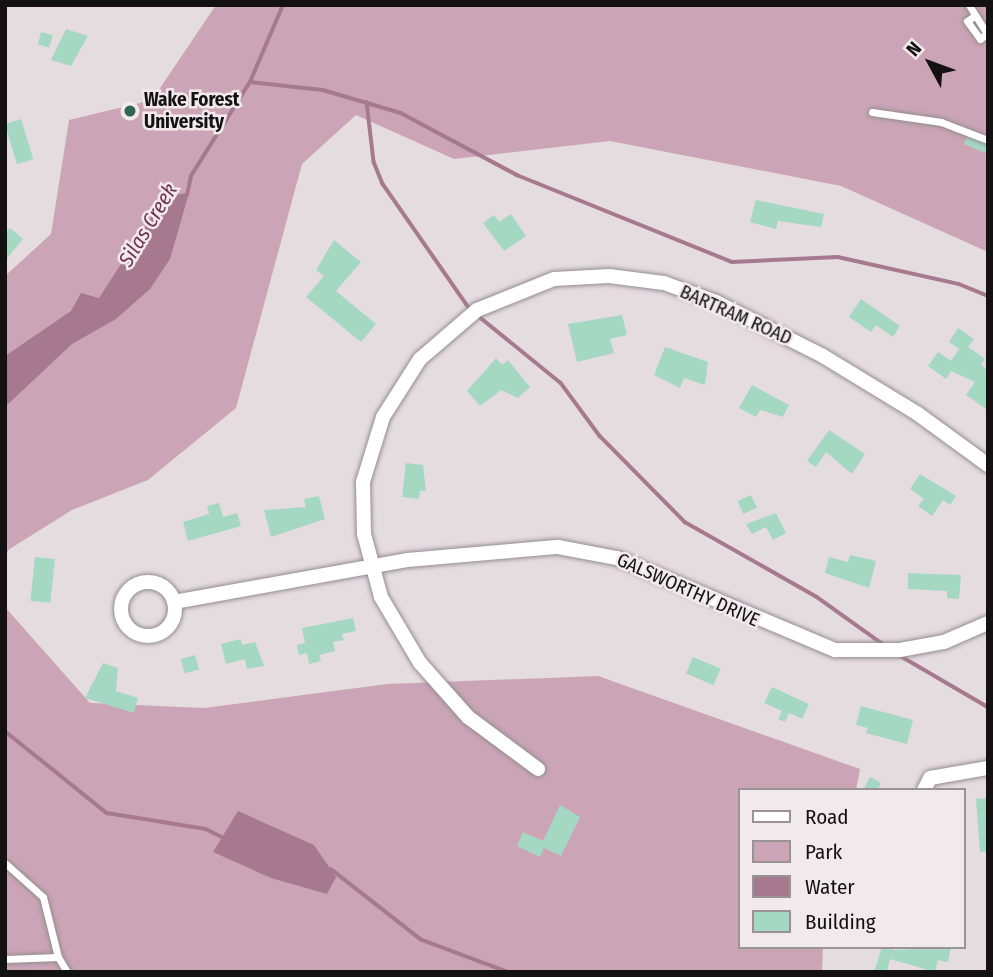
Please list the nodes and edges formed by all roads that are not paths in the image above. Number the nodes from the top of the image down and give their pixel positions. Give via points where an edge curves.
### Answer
1 (969, 5) edge
2 (986, 35) edge
3 (872, 112) dead end
4 (988, 140) edge
5 (988, 465) edge
6 (369, 566) junction
7 (174, 602) dead end
8 (988, 623) edge
9 (988, 768) edge
10 (538, 769) dead end
11 (925, 788) edge
12 (5, 863) edge
13 (58, 957) junction
14 (5, 959) edge
15 (68, 972) edge

1 - 2 lane
3 - 4 lane via 941,122
5 - 6 street, BARTRAM ROAD via 876,386 716,302 639,279 554,279 477,310 404,379 367,461 363,504
6 - 7 street, GALSWORTHY DRIVE
6 - 8 street, GALSWORTHY DRIVE via 488,550 578,548 654,573 810,642 850,652 944,642
6 - 10 street, BARTRAM ROAD via 402,637 436,683 468,717
9 - 11 street via 930,778
12 - 13 lane via 43,897
13 - 14 lane
13 - 15 lane

